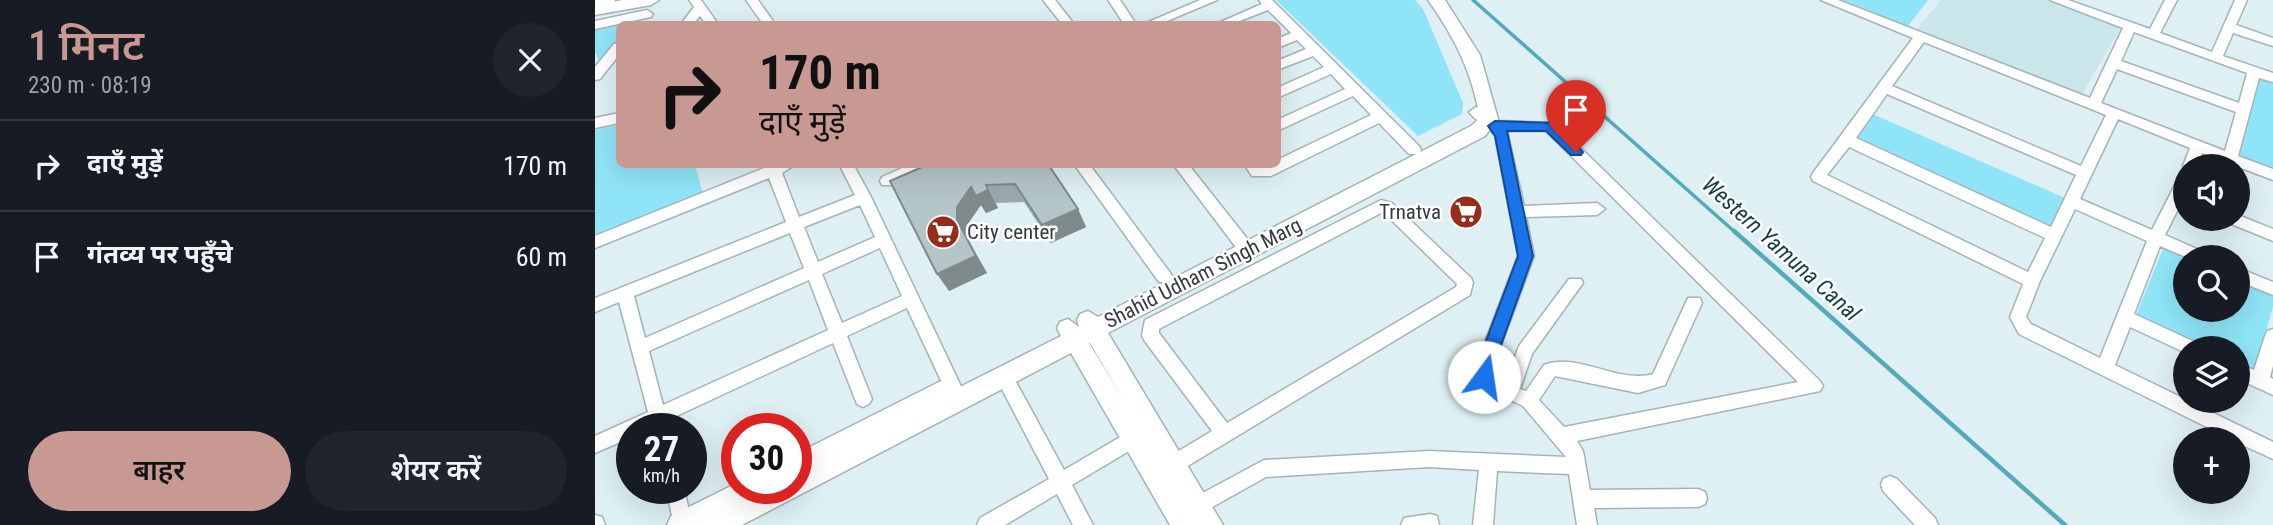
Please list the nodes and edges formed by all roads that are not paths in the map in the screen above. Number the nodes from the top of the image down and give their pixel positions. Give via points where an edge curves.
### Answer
1 (606, 0) edge
2 (651, 0) edge
3 (752, 0) edge
4 (1049, 0) edge
5 (1114, 0) edge
6 (1211, 0) edge
7 (1424, 0) edge
8 (1436, 0) edge
9 (1827, 0) edge
10 (2056, 0) edge
11 (2169, 0) edge
12 (2241, 0) edge
13 (595, 2) edge
14 (1267, 2) edge
15 (698, 4) edge
16 (595, 10) edge
17 (1284, 19) junction
18 (641, 21) edge
19 (689, 21) edge
20 (710, 21) edge
21 (767, 21) edge
22 (1066, 21) edge
23 (1128, 21) edge
24 (1158, 21) edge
25 (1228, 21) edge
26 (1278, 21) edge
27 (595, 25) edge
28 (2130, 27) junction
29 (2229, 27) junction
30 (1299, 34) junction
31 (2153, 35) junction
32 (1921, 37) junction
33 (1281, 42) edge
34 (2273, 42) edge
35 (1315, 50) junction
36 (616, 51) edge
37 (2216, 58) junction
38 (2113, 63) junction
39 (1281, 64) edge
40 (1334, 68) junction
41 (2254, 72) junction
42 (595, 76) edge
43 (2273, 78) edge
44 (1884, 88) junction
45 (1354, 90) junction
46 (1281, 92) edge
47 (2094, 104) junction
48 (2243, 109) junction
49 (2114, 113) junction
50 (616, 116) edge
51 (1381, 116) junction
52 (1487, 119) junction
53 (595, 123) edge
54 (1281, 124) edge
55 (1847, 140) junction
56 (2198, 145) junction
57 (1414, 150) junction
58 (2195, 154) edge
59 (2220, 154) edge
60 (2231, 154) edge
61 (1281, 165) edge
62 (2250, 166) edge
63 (779, 168) edge
64 (781, 168) edge
65 (848, 168) edge
66 (916, 168) edge
67 (1084, 168) edge
68 (1188, 168) edge
69 (1254, 168) edge
70 (1274, 168) edge
71 (2085, 173) junction
72 (2273, 175) edge
73 (887, 181) edge
74 (864, 197) junction
75 (2071, 201) junction
76 (1597, 209) dead end
77 (1517, 212) junction
78 (2173, 212) edge
79 (2250, 226) edge
80 (793, 227) junction
81 (2054, 235) junction
82 (2273, 235) edge
83 (2156, 239) junction
84 (884, 240) junction
85 (595, 242) edge
86 (1243, 245) junction
87 (2173, 246) edge
88 (813, 271) junction
89 (1165, 278) junction
90 (2250, 279) edge
91 (2032, 281) junction
92 (1575, 283) dead end
93 (2273, 289) edge
94 (625, 294) junction
95 (911, 299) junction
96 (1694, 303) dead end
97 (595, 306) edge
98 (2125, 317) junction
99 (1081, 329) junction
100 (839, 332) junction
101 (2273, 336) edge
102 (2173, 340) edge
103 (641, 346) junction
104 (2105, 368) junction
105 (1004, 376) junction
106 (2250, 377) edge
107 (2266, 384) edge
108 (1510, 392) junction
109 (955, 393) junction
110 (863, 398) dead end
111 (1529, 401) junction
112 (657, 413) edge
113 (677, 413) edge
114 (1224, 433) junction
115 (1560, 436) junction
116 (616, 437) edge
117 (1133, 439) junction
118 (595, 445) edge
119 (2273, 451) edge
120 (812, 459) edge
121 (1489, 462) junction
122 (1174, 464) junction
123 (1576, 466) junction
124 (812, 475) edge
125 (1060, 482) junction
126 (1890, 485) dead end
127 (1698, 498) dead end
128 (1582, 499) junction
129 (678, 504) edge
130 (721, 504) edge
131 (757, 504) edge
132 (1193, 518) edge
133 (682, 524) edge
134 (716, 525) edge
135 (987, 525) edge
136 (1083, 525) edge
137 (1483, 525) edge
138 (1587, 525) edge
139 (1927, 525) edge

1 - 13 main road
2 - 16 street
3 - 21 street
4 - 22 street
5 - 23 street
6 - 24 street
7 - 52 street via 1455,41
8 - 52 street via 1475,59 1484,84
9 - 32 street
10 - 28 street
11 - 31 street
12 - 29 street
14 - 17 street
14 - 25 street
15 - 19 street
15 - 20 street
17 - 26 street
17 - 30 street
18 - 27 street via 647,14
28 - 31 street
28 - 38 street
29 - 34 street
29 - 37 street
30 - 33 street
30 - 35 street
31 - 37 street
32 - 44 street
32 - 47 street
35 - 39 street
35 - 40 street
36 - 42 street
37 - 41 street
38 - 47 street
38 - 48 street
40 - 45 street
40 - 46 street
41 - 43 street
41 - 48 street
44 - 55 street
44 - 71 street
45 - 51 street
45 - 54 street
47 - 49 street
48 - 60 street
49 - 56 street
49 - 71 street
50 - 53 street
51 - 57 street
51 - 61 street
52 - 57 street, Shahid Udham Singh Marg
52 - 77 street via 1502,134
52 - 86 street, Shahid Udham Singh Marg via 1478,131
52 - 115 street via 1550,126 1814,386
55 - 81 street
55 - 91 street via 1818,177
56 - 58 street
56 - 59 street
57 - 86 street, Shahid Udham Singh Marg
62 - 72 street
63 - 85 street
64 - 80 street
65 - 74 street
66 - 73 street
67 - 89 street
68 - 86 street
69 - 70 street via 1257,172
71 - 75 street
74 - 80 street
74 - 84 street
75 - 81 street
75 - 83 street
76 - 77 street
77 - 108 street via 1525,256 1483,370 1488,382
78 - 83 street
79 - 82 street
80 - 88 street
80 - 94 street
81 - 91 street
83 - 87 street
83 - 98 street
84 - 88 street
84 - 95 street
86 - 89 street, Shahid Udham Singh Marg
86 - 99 street, Shahid Udham Singh Marg
88 - 100 street
88 - 103 street
89 - 99 street, Shahid Udham Singh Marg
90 - 93 street
91 - 104 street via 2018,317 2025,329
92 - 108 street via 1525,351
94 - 97 street
94 - 103 street
95 - 100 street
95 - 109 street
96 - 111 street via 1659,380 1638,386 1559,368 1550,370
98 - 102 street
98 - 104 street
99 - 105 street, Shahid Udham Singh Marg
99 - 109 street, Shahid Udham Singh Marg
99 - 117 street
99 - 122 street
100 - 110 street
100 - 113 street
101 - 107 street
103 - 112 street
104 - 119 street
105 - 109 street, Shahid Udham Singh Marg
105 - 125 street
106 - 107 street
108 - 111 street
109 - 120 street, Shahid Udham Singh Marg
109 - 124 street, Shahid Udham Singh Marg
111 - 115 street
114 - 114 street via 1464,290 1465,282 1381,206 1151,325 1150,335
114 - 122 street
115 - 123 street via 1574,451
116 - 118 street
117 - 125 street
117 - 132 street
121 - 123 street
121 - 132 street via 1429,459 1264,469
121 - 137 street
122 - 132 street
123 - 128 street
125 - 135 street
125 - 136 street
126 - 139 street
127 - 128 street
128 - 138 street
129 - 133 street
130 - 133 street
131 - 134 street

